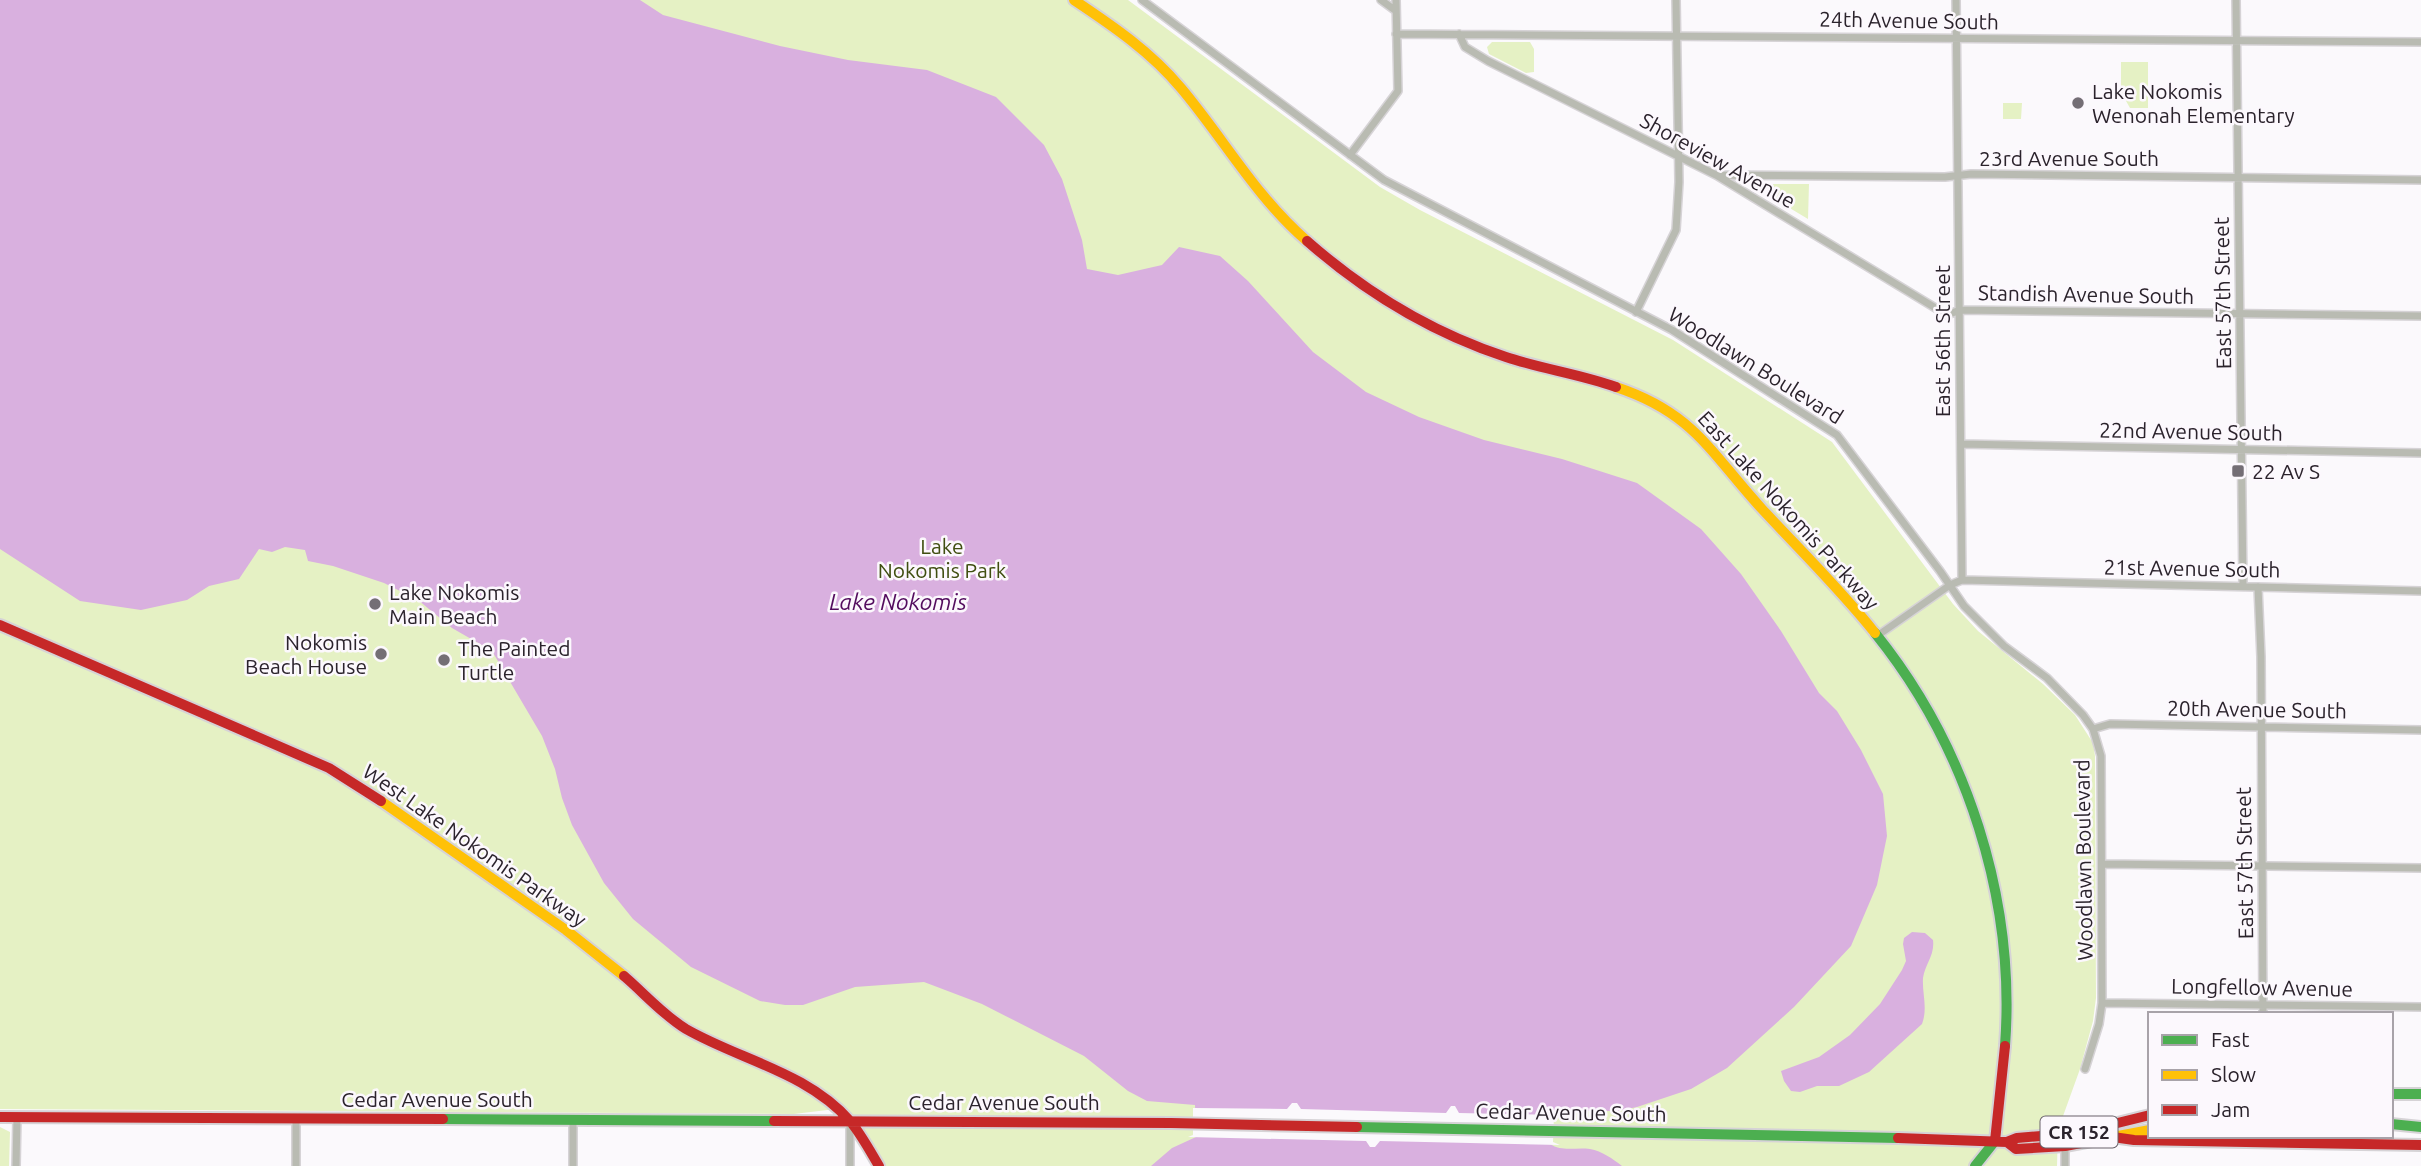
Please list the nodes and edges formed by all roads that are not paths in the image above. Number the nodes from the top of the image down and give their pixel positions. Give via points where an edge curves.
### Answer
1 (1074, 0) edge
2 (1142, 0) edge
3 (1381, 0) edge
4 (1396, 0) edge
5 (1676, 0) edge
6 (1956, 0) edge
7 (2236, 0) edge
8 (1396, 11) junction
9 (1396, 34) junction
10 (1459, 34) junction
11 (1676, 35) junction
12 (1957, 38) junction
13 (2236, 40) junction
14 (2421, 42) edge
15 (1350, 155) junction
16 (1678, 155) junction
17 (1716, 175) junction
18 (1958, 176) junction
19 (2238, 177) junction
20 (2421, 180) edge
21 (1960, 310) junction
22 (1636, 312) junction
23 (2240, 314) junction
24 (2421, 316) edge
25 (1961, 444) junction
26 (2242, 450) junction
27 (2421, 453) edge
28 (1962, 580) junction
29 (1950, 584) junction
30 (2243, 586) junction
31 (2259, 587) junction
32 (2421, 591) edge
33 (0, 625) edge
34 (1877, 636) junction
35 (2260, 727) junction
36 (2094, 729) junction
37 (2421, 730) edge
38 (2102, 864) junction
39 (2262, 865) junction
40 (2421, 868) edge
41 (2102, 1003) junction
42 (2263, 1004) junction
43 (2421, 1007) edge
44 (2263, 1012) edge
45 (2085, 1069) dead end
46 (2393, 1094) edge
47 (2421, 1094) edge
48 (2148, 1115) edge
49 (0, 1117) edge
50 (17, 1117) junction
51 (2393, 1117) edge
52 (296, 1118) junction
53 (2421, 1118) edge
54 (572, 1119) junction
55 (850, 1121) junction
56 (2393, 1124) edge
57 (2421, 1127) edge
58 (2148, 1130) edge
59 (2113, 1137) junction
60 (2001, 1141) junction
61 (2421, 1145) edge
62 (2065, 1146) junction
63 (16, 1166) edge
64 (296, 1166) edge
65 (573, 1166) edge
66 (850, 1166) edge
67 (879, 1166) edge
68 (1975, 1166) edge
69 (2065, 1166) edge

1 - 34 main road, East Lake Nokomis Parkway via 1131,38 1171,76 1261,195 1326,258 1452,337 1630,392 1685,422
2 - 15 street, Woodlawn Boulevard
3 - 8 street
4 - 8 street
5 - 11 street
6 - 12 street, East 56th Street
7 - 13 street, East 57th Street
8 - 9 street
9 - 10 street, 24th Avenue South
9 - 15 street via 1398,91
10 - 11 street, 24th Avenue South
10 - 16 street, Shoreview Avenue via 1465,47 1488,61
11 - 12 street, 24th Avenue South
11 - 16 street
12 - 13 street, 24th Avenue South
12 - 18 street, East 56th Street
13 - 14 street, 24th Avenue South
13 - 19 street, East 57th Street
15 - 22 street, Woodlawn Boulevard via 1420,201
16 - 17 street, Shoreview Avenue
16 - 22 street via 1676,230
17 - 18 street, 23rd Avenue South
17 - 21 street, Shoreview Avenue via 1947,316
18 - 19 street, 23rd Avenue South
18 - 21 street, East 56th Street
19 - 20 street, 23rd Avenue South
19 - 23 street, East 57th Street
21 - 23 street, Standish Avenue South
21 - 25 street, East 56th Street
22 - 29 street, Woodlawn Boulevard via 1837,435
23 - 24 street, Standish Avenue South
23 - 26 street, East 57th Street
25 - 26 street, 22nd Avenue South
25 - 28 street, East 56th Street
26 - 27 street, 22nd Avenue South
26 - 30 street, East 57th Street
28 - 29 street
28 - 30 street, 21st Avenue South
29 - 34 street
29 - 36 street, Woodlawn Boulevard via 1983,626 2047,678
30 - 31 street, 21st Avenue South
31 - 32 street, 21st Avenue South
31 - 35 street, East 57th Street
33 - 55 main road, West Lake Nokomis Parkway via 329,768 566,930 683,1027 804,1084
34 - 60 main road, East Lake Nokomis Parkway via 1934,718 1972,803 1985,845 2001,930 2006,1011
35 - 36 street, 20th Avenue South via 2110,724
35 - 37 street, 20th Avenue South
35 - 39 street, East 57th Street
36 - 38 street, Woodlawn Boulevard via 2101,757
38 - 39 street
38 - 41 street, Woodlawn Boulevard
39 - 40 street
39 - 42 street, East 57th Street
41 - 42 street, Longfellow Avenue
41 - 45 street, Woodlawn Boulevard
42 - 43 street, Longfellow Avenue
42 - 44 street, East 57th Street
46 - 47 main road
48 - 60 main road, Cedar Avenue South / CR 152 via 2077,1133
49 - 50 main road, Cedar Avenue South / CR 152
50 - 52 main road, Cedar Avenue South / CR 152
50 - 63 street
51 - 53 main road
52 - 54 main road, Cedar Avenue South / CR 152
52 - 64 street
54 - 55 main road, Cedar Avenue South / CR 152
54 - 65 street
55 - 60 main road, Cedar Avenue South / CR 152 via 1171,1123
55 - 66 street
55 - 67 main road, West Lake Nokomis Parkway
56 - 57 main road
58 - 59 main road, Cedar Avenue South / CR 152
59 - 61 main road
59 - 62 main road, Cedar Avenue South / CR 152
60 - 62 main road, Cedar Avenue South / CR 152 via 2016,1149
60 - 68 main road
62 - 69 street

